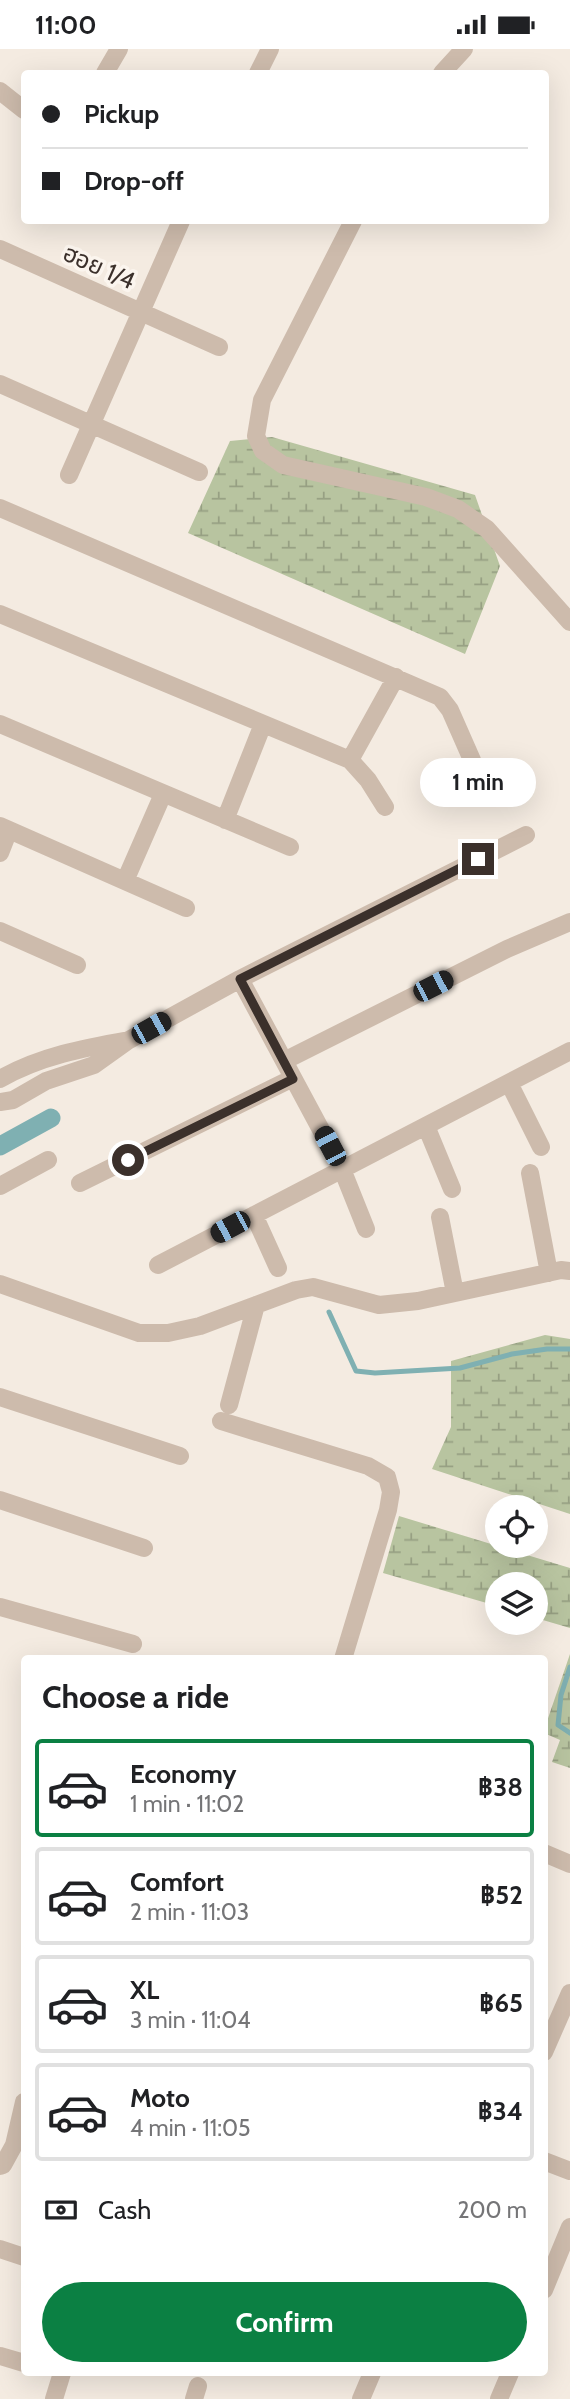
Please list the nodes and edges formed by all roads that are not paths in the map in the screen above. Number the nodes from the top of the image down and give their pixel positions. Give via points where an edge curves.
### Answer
1 (119, 49) edge
2 (271, 49) edge
3 (464, 49) edge
4 (107, 70) edge
5 (260, 70) edge
6 (446, 70) edge
7 (0, 90) edge
8 (21, 108) edge
9 (180, 224) edge
10 (351, 224) edge
11 (0, 250) edge
12 (139, 312) junction
13 (219, 348) dead end
14 (0, 384) edge
15 (90, 424) junction
16 (199, 472) dead end
17 (69, 475) dead end
18 (0, 508) edge
19 (0, 614) edge
20 (570, 622) edge
21 (396, 677) junction
22 (0, 724) edge
23 (263, 724) junction
24 (350, 760) junction
25 (472, 760) dead end
26 (163, 794) junction
27 (385, 807) dead end
28 (225, 820) junction
29 (5, 828) edge
30 (526, 835) dead end
31 (290, 847) dead end
32 (0, 853) edge
33 (125, 881) junction
34 (186, 908) dead end
35 (570, 922) edge
36 (0, 931) edge
37 (77, 965) dead end
38 (240, 979) junction
39 (129, 1040) junction
40 (570, 1051) edge
41 (284, 1061) junction
42 (0, 1079) edge
43 (293, 1079) junction
44 (509, 1083) junction
45 (4, 1097) edge
46 (426, 1126) junction
47 (541, 1147) dead end
48 (48, 1160) dead end
49 (342, 1169) junction
50 (530, 1173) dead end
51 (80, 1183) dead end
52 (0, 1186) edge
53 (452, 1188) dead end
54 (254, 1215) junction
55 (440, 1217) dead end
56 (366, 1229) dead end
57 (158, 1265) dead end
58 (278, 1268) dead end
59 (570, 1271) edge
60 (549, 1273) junction
61 (0, 1285) edge
62 (455, 1293) junction
63 (256, 1305) junction
64 (0, 1397) edge
65 (180, 1456) dead end
66 (0, 1500) edge
67 (144, 1548) dead end
68 (0, 1607) edge
69 (133, 1644) dead end
70 (344, 1655) edge
71 (548, 1855) edge
72 (570, 1864) edge
73 (570, 1993) edge
74 (565, 2019) edge
75 (548, 2046) edge
76 (21, 2115) edge
77 (548, 2163) edge
78 (0, 2167) edge
79 (570, 2171) edge
80 (570, 2227) edge
81 (0, 2249) edge
82 (21, 2255) edge
83 (548, 2280) edge
84 (0, 2356) edge
85 (21, 2362) edge
86 (59, 2376) edge
87 (371, 2376) edge
88 (509, 2376) edge
89 (54, 2399) edge
90 (361, 2399) edge
91 (499, 2399) edge

1 - 4 street
2 - 5 street
3 - 6 street
7 - 8 street
9 - 12 street
10 - 20 street via 262,400 256,436 263,451 283,465 426,497 458,509 487,529
11 - 12 street, ฮอย 1/4
12 - 13 street, ฮอย 1/4
12 - 15 street
14 - 15 street
15 - 16 street
15 - 17 street
18 - 21 street
19 - 23 street
21 - 24 street
21 - 25 street via 447,703
22 - 26 street
23 - 24 street
23 - 28 street
24 - 27 street
26 - 28 street
26 - 33 street
28 - 31 street
29 - 32 street
29 - 33 street
30 - 38 street
33 - 34 street
35 - 41 street
36 - 37 street
38 - 39 street
38 - 41 street
39 - 42 street via 26,1064
39 - 45 street via 93,1065
40 - 44 street
41 - 43 street
43 - 49 street
43 - 51 street
44 - 46 street
44 - 47 street
46 - 49 street
46 - 53 street
48 - 52 street
49 - 54 street
49 - 56 street
50 - 60 street
54 - 57 street
54 - 58 street
55 - 62 street
59 - 60 street
60 - 62 street
61 - 63 street via 139,1333 200,1326
62 - 63 street via 379,1305 313,1287
63 - 70 street via 225,1413 368,1466 387,1477 391,1492
64 - 65 street
66 - 67 street
68 - 69 street
71 - 72 street
73 - 74 street
74 - 75 street
76 - 78 street via 14,2145
77 - 79 street
80 - 83 street
81 - 82 street
84 - 85 street
86 - 89 street
87 - 90 street
88 - 91 street

